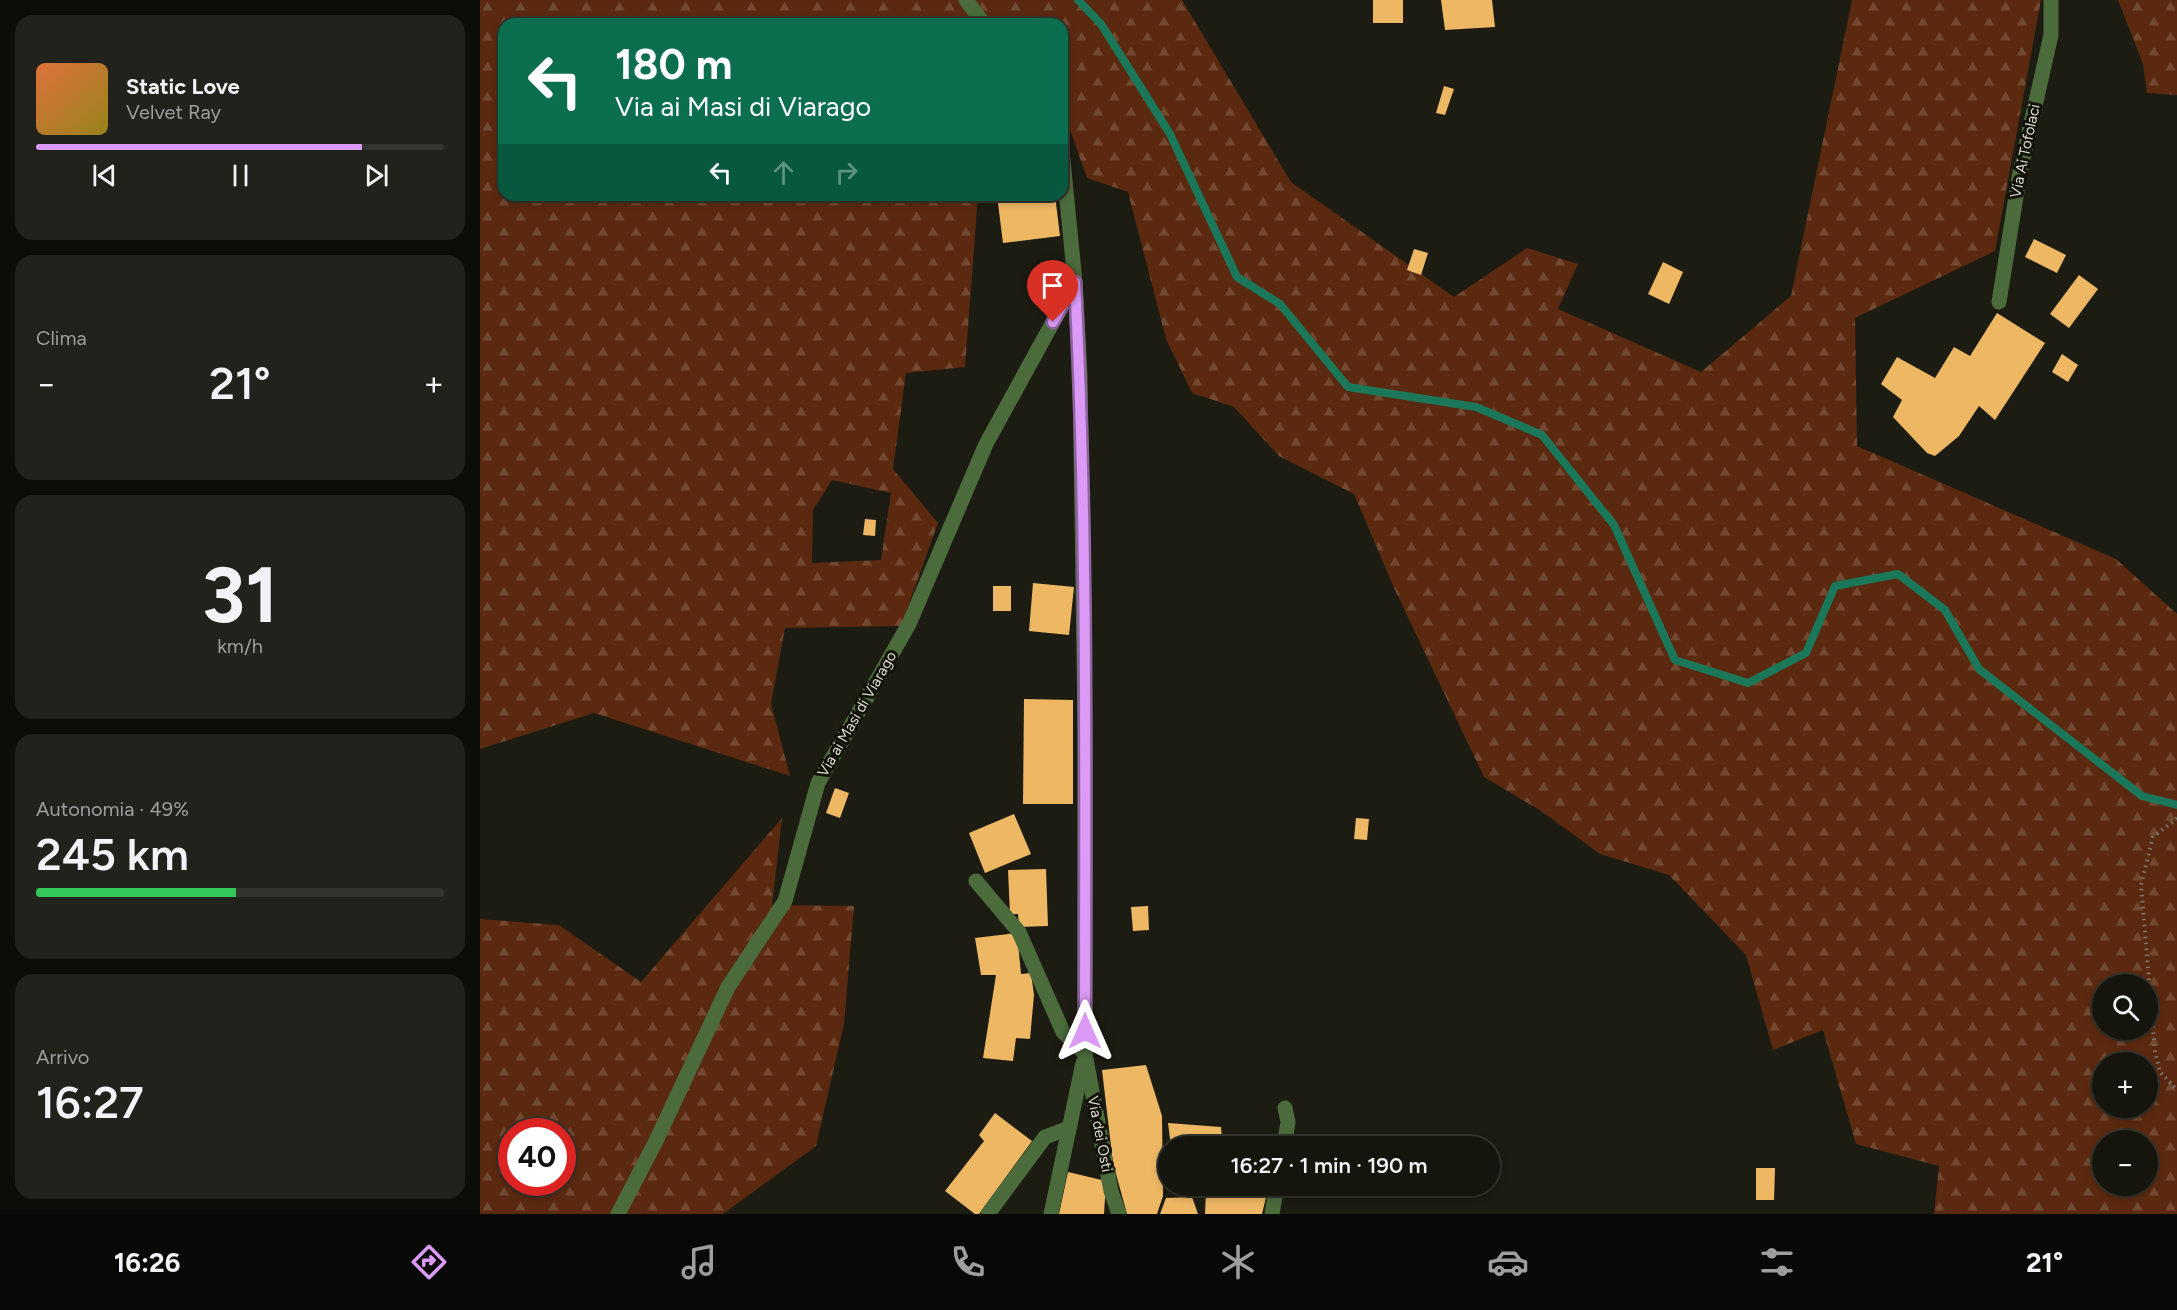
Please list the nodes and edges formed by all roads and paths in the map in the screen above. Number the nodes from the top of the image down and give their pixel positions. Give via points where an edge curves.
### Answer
1 (966, 0) edge
2 (2051, 0) edge
3 (980, 18) edge
4 (1067, 201) edge
5 (1075, 282) junction
6 (1999, 302) dead end
7 (2177, 818) edge
8 (976, 881) dead end
9 (1085, 1054) junction
10 (2177, 1090) edge
11 (1284, 1108) dead end
12 (1069, 1128) junction
13 (1286, 1136) edge
14 (1275, 1196) edge
15 (618, 1214) edge
16 (988, 1214) edge
17 (1051, 1214) edge
18 (1119, 1214) edge
19 (1272, 1214) edge

1 - 3 street
2 - 6 street, Via Ai Tofolaci via 2051,35 2017,183
4 - 5 street
5 - 9 street via 1084,682
5 - 15 street, Via ai Masi di Viarago via 986,444 909,624 818,783 785,901 728,987
7 - 10 path via 2153,837 2141,885 2155,1052 2160,1072
8 - 9 street via 1019,932 1063,1032
9 - 12 street
9 - 18 street, Via dei Osti via 1111,1191
11 - 13 street via 1288,1122
12 - 16 street via 1045,1137
12 - 17 street
14 - 19 street

